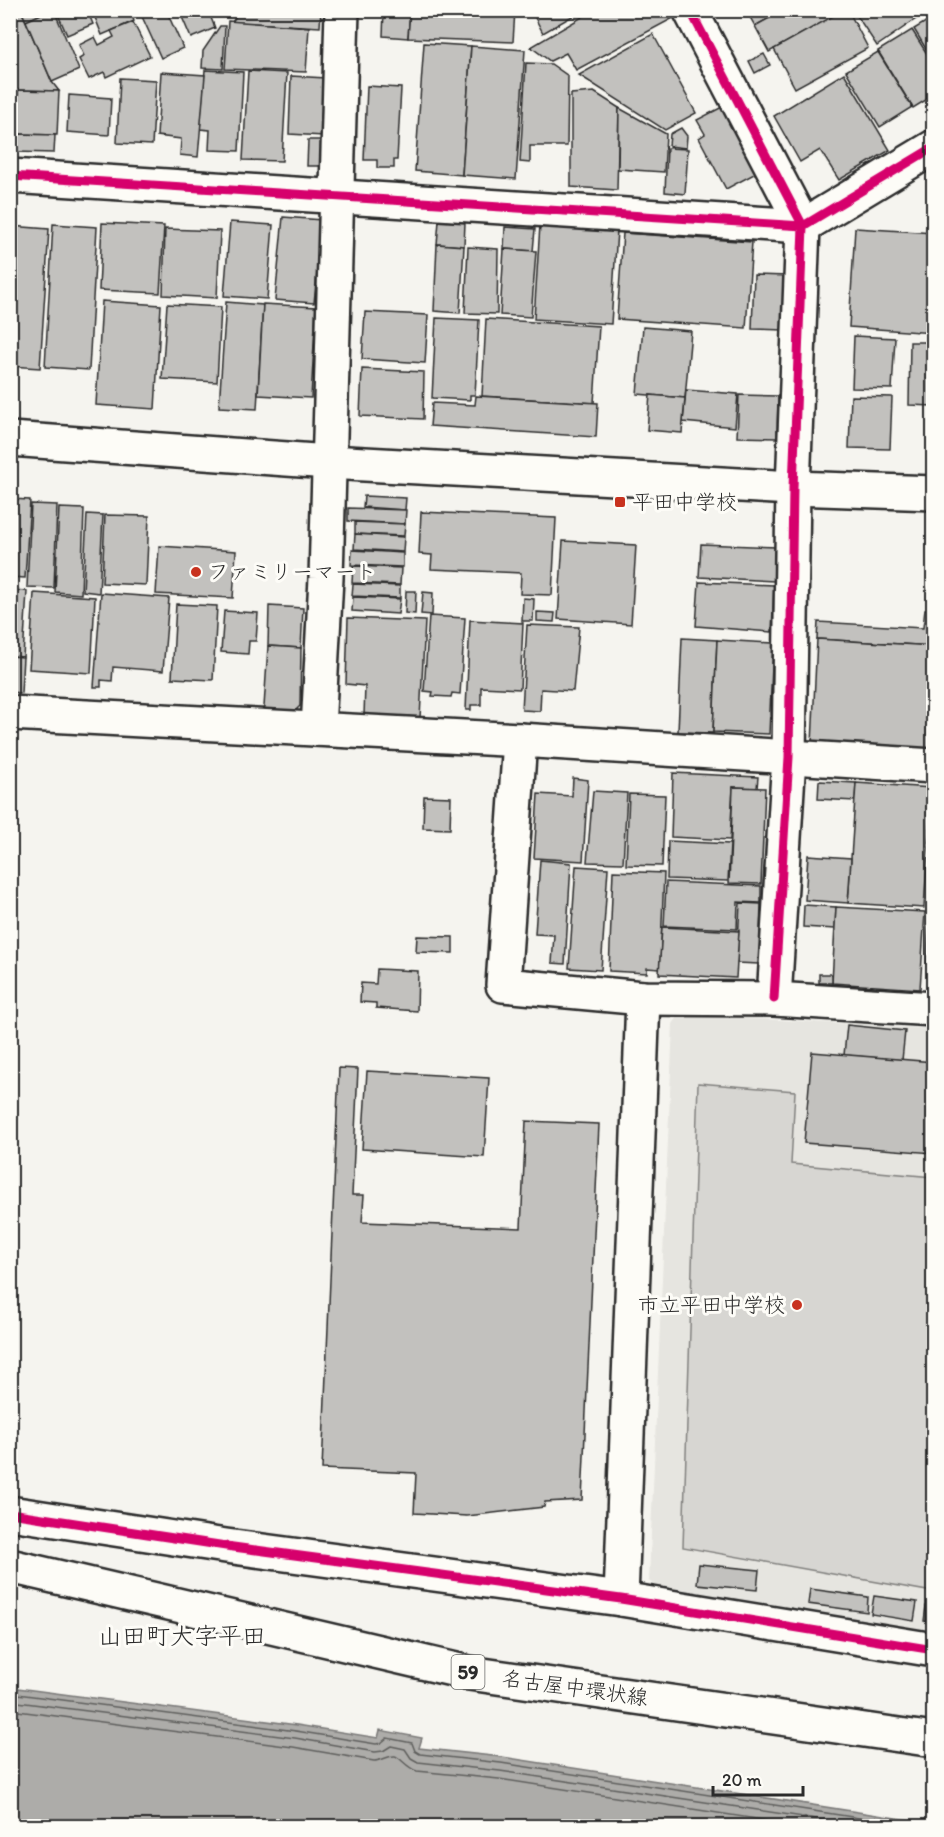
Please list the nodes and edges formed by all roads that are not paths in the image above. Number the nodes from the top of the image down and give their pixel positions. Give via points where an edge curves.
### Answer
1 (342, 10) edge
2 (690, 10) edge
3 (933, 147) edge
4 (10, 176) edge
5 (337, 197) junction
6 (803, 226) junction
7 (10, 439) edge
8 (329, 462) junction
9 (793, 488) junction
10 (933, 493) edge
11 (10, 713) edge
12 (318, 729) junction
13 (520, 740) junction
14 (789, 757) junction
15 (933, 766) edge
16 (643, 998) junction
17 (774, 999) junction
18 (933, 1009) edge
19 (10, 1513) edge
20 (10, 1566) edge
21 (621, 1599) junction
22 (933, 1650) edge
23 (933, 1740) edge

1 - 5 street
2 - 6 street
3 - 6 street
4 - 5 street
5 - 6 street
5 - 8 street
6 - 9 street
7 - 8 street
8 - 9 street
8 - 12 street
9 - 10 street
9 - 14 street
11 - 12 street
12 - 13 street
13 - 14 street
13 - 16 street via 503,985
14 - 15 street
14 - 17 street
16 - 17 street
16 - 21 street
17 - 18 street
19 - 21 street
20 - 23 street, 名古屋中環状線 / 59 via 469,1672
21 - 22 street

